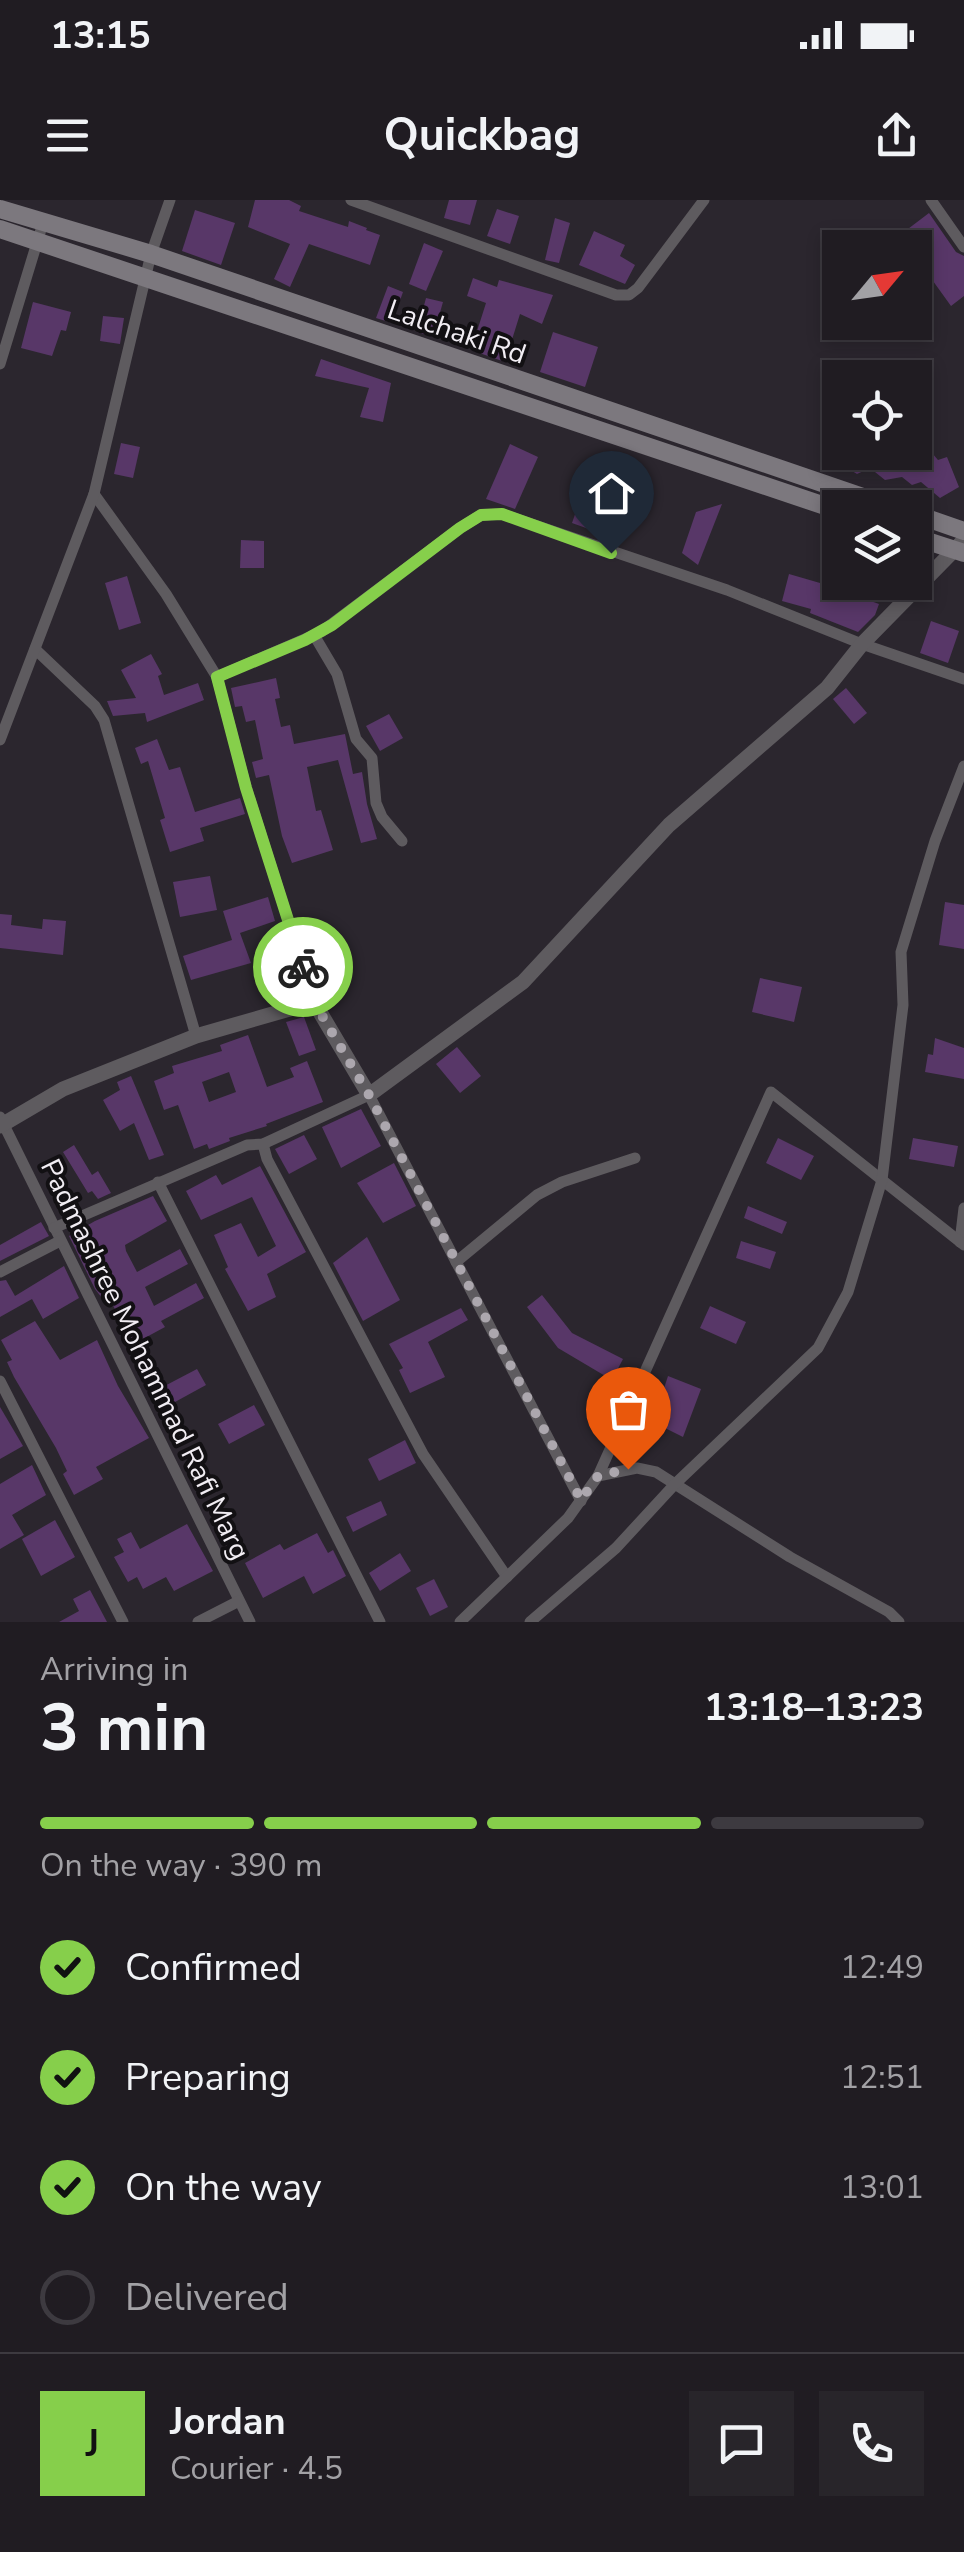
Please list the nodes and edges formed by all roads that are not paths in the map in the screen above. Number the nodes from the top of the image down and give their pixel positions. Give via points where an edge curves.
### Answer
1 (170, 200) edge
2 (350, 200) edge
3 (704, 200) edge
4 (931, 200) edge
5 (0, 209) edge
6 (43, 222) junction
7 (0, 229) edge
8 (37, 243) junction
9 (964, 247) edge
10 (151, 254) junction
11 (146, 276) junction
12 (404, 342) junction
13 (395, 360) junction
14 (0, 364) edge
15 (536, 398) junction
16 (836, 490) edge
17 (94, 494) junction
18 (822, 504) edge
19 (932, 520) edge
20 (964, 531) edge
21 (932, 541) edge
22 (961, 548) edge
23 (314, 636) junction
24 (862, 644) junction
25 (34, 649) junction
26 (217, 677) junction
27 (964, 679) edge
28 (0, 740) edge
29 (964, 766) edge
30 (402, 841) dead end
31 (314, 1002) junction
32 (196, 1036) junction
33 (369, 1095) junction
34 (1, 1123) edge
35 (263, 1144) junction
36 (635, 1158) dead end
37 (882, 1180) junction
38 (158, 1182) junction
39 (964, 1208) edge
40 (57, 1234) junction
41 (962, 1243) edge
42 (456, 1262) junction
43 (0, 1272) edge
44 (0, 1382) edge
45 (598, 1476) junction
46 (675, 1484) junction
47 (581, 1500) junction
48 (507, 1578) junction
49 (239, 1600) junction
50 (123, 1622) edge
51 (198, 1622) edge
52 (250, 1622) edge
53 (380, 1622) edge
54 (460, 1622) edge
55 (530, 1622) edge
56 (899, 1622) edge

1 - 10 street
2 - 3 street via 616,295 638,288
4 - 9 street
5 - 6 main road, Lalchaki Rd
6 - 8 street
6 - 10 main road, Lalchaki Rd
7 - 8 main road, Lalchaki Rd
8 - 11 main road, Lalchaki Rd
8 - 14 street
10 - 11 street
10 - 12 main road, Lalchaki Rd
11 - 13 main road, Lalchaki Rd
11 - 17 street
12 - 13 main road
12 - 15 main road, Lalchaki Rd
13 - 15 main road, Lalchaki Rd
15 - 16 main road, Lalchaki Rd
15 - 18 main road, Lalchaki Rd
17 - 25 street
17 - 26 street
19 - 20 main road
21 - 22 main road
22 - 24 street
23 - 24 street via 460,528 491,513 727,590
23 - 26 street
23 - 30 street via 342,686 356,739 372,758 376,804
24 - 27 street
24 - 33 street via 827,688 669,825 523,982
25 - 28 street
25 - 32 street via 104,720
26 - 31 street
29 - 37 street via 901,952 903,1004
31 - 32 street
31 - 33 street
32 - 34 street via 63,1089
33 - 35 street
33 - 42 street
34 - 40 street, Padmashree Mohammad Rafi Marg
35 - 38 street
35 - 48 street via 424,1454
36 - 42 street via 536,1195
37 - 41 street
37 - 45 street via 770,1092
37 - 46 street via 848,1292 818,1348
38 - 40 street
38 - 53 street
39 - 41 street
40 - 43 street
40 - 49 street, Padmashree Mohammad Rafi Marg
42 - 47 street
44 - 50 street
45 - 46 street via 637,1468
45 - 47 street
46 - 55 street via 616,1548
46 - 56 street
47 - 48 street
48 - 54 street
49 - 51 street
49 - 52 street, Padmashree Mohammad Rafi Marg

